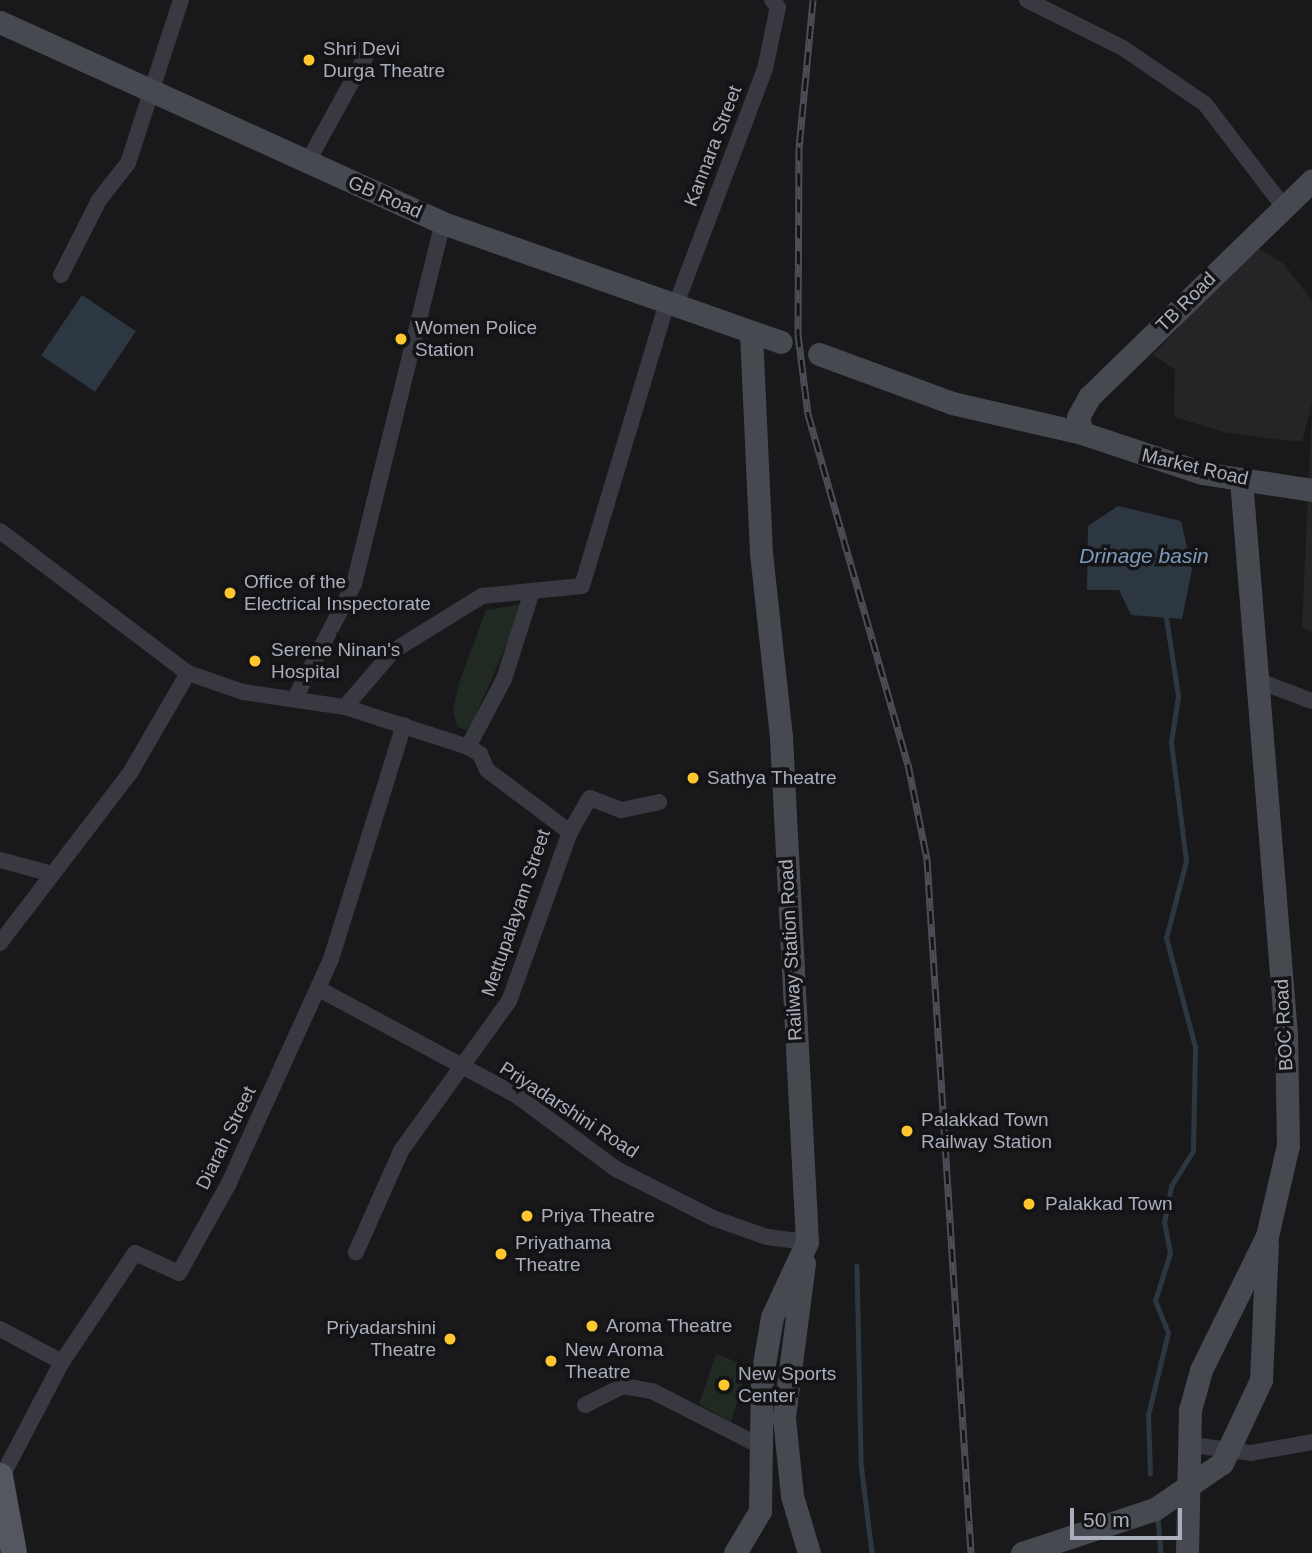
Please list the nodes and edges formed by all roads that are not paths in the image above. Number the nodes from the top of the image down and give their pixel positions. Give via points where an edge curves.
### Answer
1 (181, 0) edge
2 (772, 0) edge
3 (1029, 0) edge
4 (0, 22) edge
5 (365, 58) dead end
6 (150, 94) junction
7 (307, 163) junction
8 (1312, 180) edge
9 (1283, 206) junction
10 (443, 223) junction
11 (61, 275) dead end
12 (671, 305) junction
13 (751, 334) junction
14 (781, 342) dead end
15 (819, 354) dead end
16 (1082, 433) junction
17 (1241, 479) junction
18 (1312, 490) edge
19 (0, 531) edge
20 (532, 591) junction
21 (188, 673) junction
22 (1259, 681) junction
23 (296, 696) junction
24 (1312, 701) edge
25 (345, 707) junction
26 (404, 724) junction
27 (468, 747) junction
28 (659, 802) dead end
29 (570, 832) junction
30 (0, 860) edge
31 (52, 874) junction
32 (0, 943) edge
33 (318, 989) junction
34 (465, 1069) junction
35 (1267, 1237) junction
36 (807, 1242) junction
37 (356, 1252) dead end
38 (0, 1329) edge
39 (62, 1362) junction
40 (585, 1405) dead end
41 (1312, 1442) edge
42 (1193, 1445) junction
43 (760, 1446) junction
44 (0, 1477) edge
45 (10, 1525) junction
46 (14, 1553) edge
47 (24, 1553) edge
48 (735, 1553) edge
49 (810, 1553) edge
50 (1022, 1553) edge
51 (1187, 1553) edge

1 - 6 street
2 - 12 street, Kannara Street via 778,7 765,69
3 - 9 street via 1123,48 1205,104
4 - 6 street, GB Road
5 - 7 street
6 - 7 street, GB Road
6 - 11 street via 128,163 99,200
7 - 10 street, GB Road
8 - 9 street, TB Road
9 - 16 street, TB Road via 1089,397 1078,417
10 - 12 street, GB Road
10 - 23 street via 354,584
12 - 13 street, GB Road
12 - 20 street via 582,586
13 - 14 street, GB Road
13 - 36 street, Railway Station Road via 761,554 781,737
15 - 16 street, Market Road via 952,402
16 - 17 street, Market Road via 1112,447
17 - 18 street, Market Road
17 - 22 street, BOC Road
19 - 21 street
20 - 25 street via 482,596 440,619 393,651
20 - 27 street via 509,668
21 - 23 street via 243,692
21 - 31 street via 130,773
22 - 24 street
22 - 35 street, BOC Road via 1288,1144
23 - 25 street
25 - 26 street
26 - 27 street
26 - 33 street, Diarah Street
27 - 29 street, Mettupalayam Street via 480,754 486,770
28 - 29 street via 622,810 590,797
29 - 34 street, Mettupalayam Street via 509,1002
30 - 31 street
31 - 32 street
33 - 34 street, Priyadarshini Road
33 - 39 street, Diarah Street via 229,1183 179,1273 135,1253
34 - 36 street, Priyadarshini Road via 516,1096 603,1161 713,1218 767,1237
34 - 37 street, Mettupalayam Street via 401,1151
35 - 42 street, BOC Road via 1201,1370 1190,1410
35 - 50 street via 1261,1380 1249,1414 1222,1463 1191,1489 1155,1509
36 - 43 street, Railway Station Road via 772,1317
36 - 49 street via 784,1418 786,1454
38 - 39 street
39 - 44 street, Diarah Street
40 - 43 street via 623,1386 652,1391
41 - 42 street via 1251,1453
42 - 51 street, BOC Road
43 - 48 street, Railway Station Road via 760,1511
44 - 45 main road
45 - 46 main road
45 - 47 street

